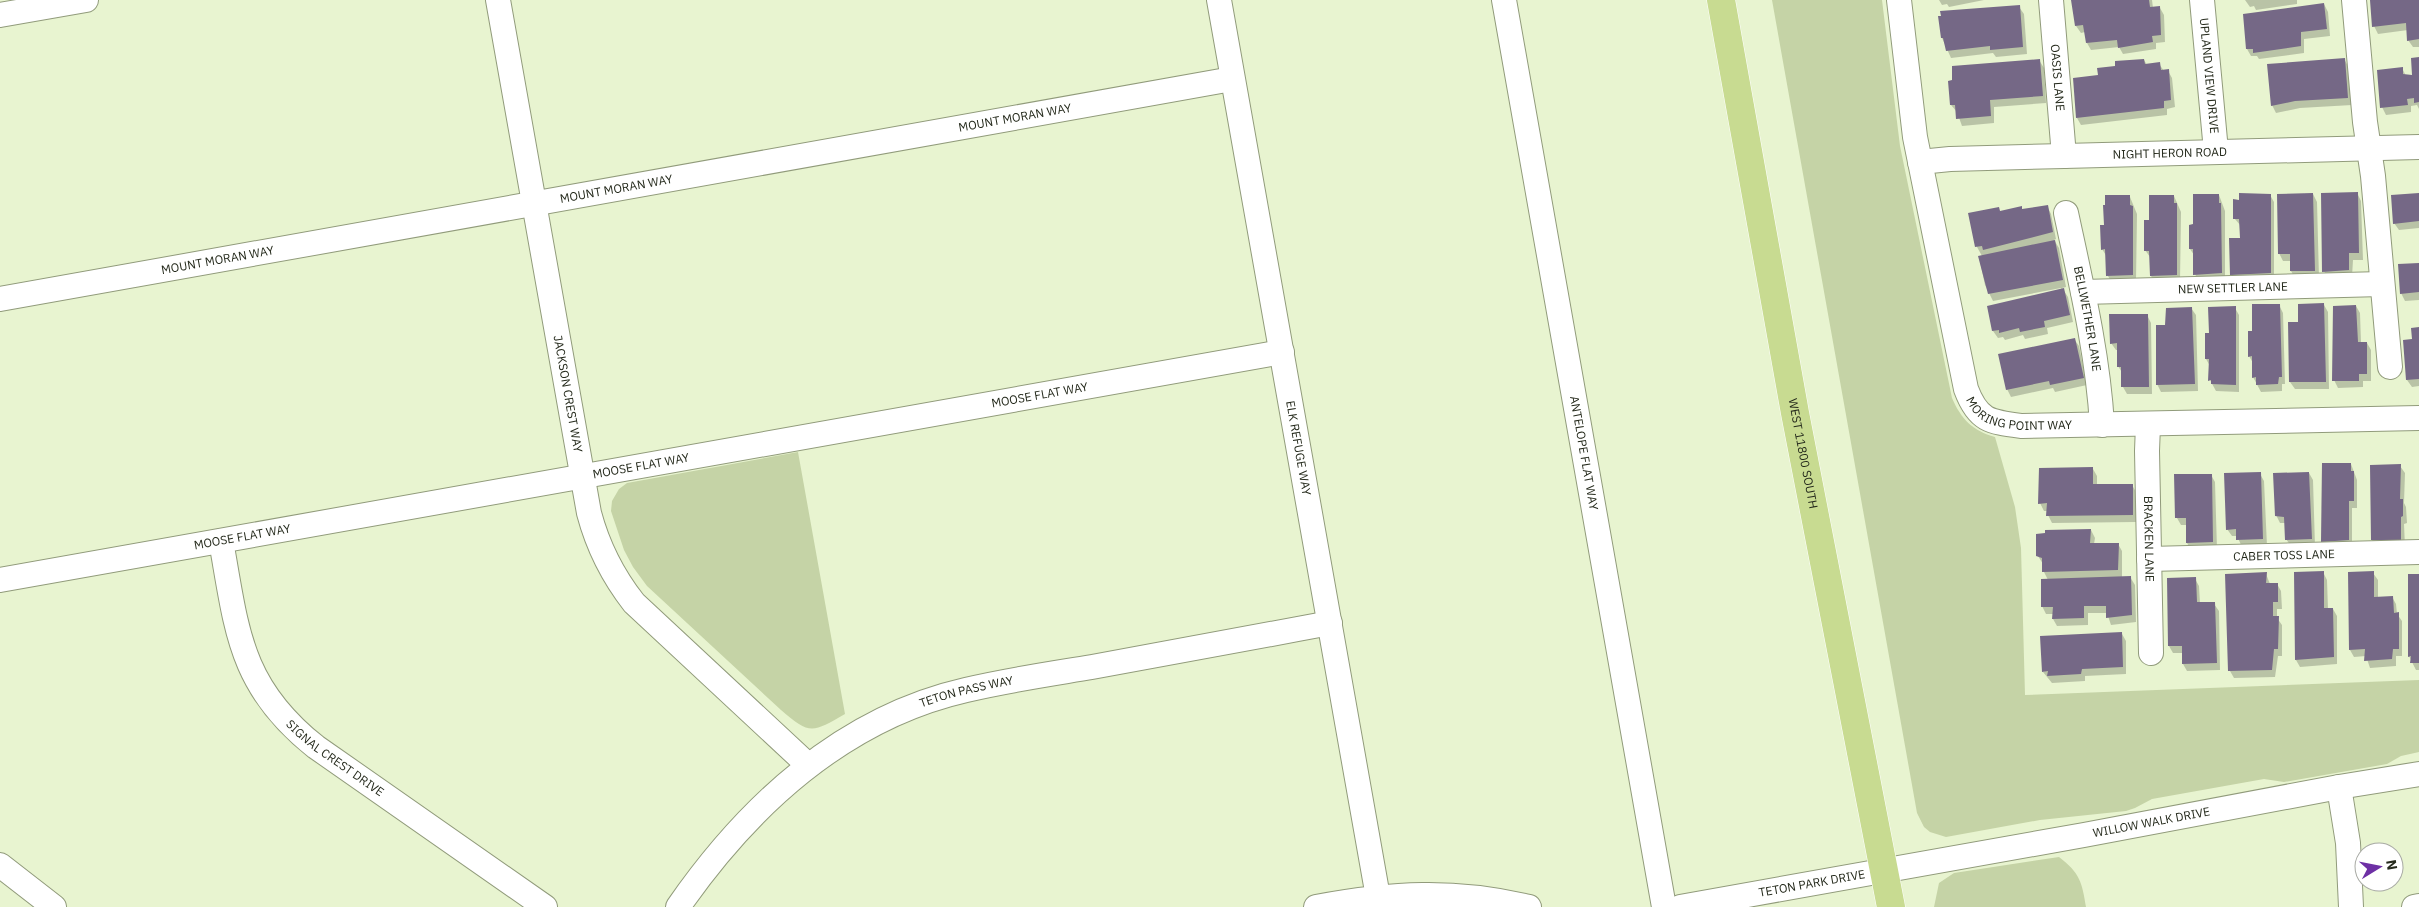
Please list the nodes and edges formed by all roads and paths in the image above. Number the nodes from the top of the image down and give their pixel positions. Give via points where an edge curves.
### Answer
1 (86, 0) edge
2 (498, 0) edge
3 (1219, 0) edge
4 (1504, 0) edge
5 (1721, 0) edge
6 (1899, 0) edge
7 (2050, 0) edge
8 (2202, 0) edge
9 (2354, 0) edge
10 (0, 15) edge
11 (1232, 78) junction
12 (2419, 147) edge
13 (2369, 148) junction
14 (2216, 151) junction
15 (2064, 156) junction
16 (1920, 162) junction
17 (534, 203) junction
18 (2066, 213) dead end
19 (2382, 284) junction
20 (2083, 292) junction
21 (0, 299) edge
22 (1282, 352) junction
23 (2390, 366) dead end
24 (2419, 418) edge
25 (2102, 425) junction
26 (2148, 425) junction
27 (583, 476) junction
28 (221, 541) junction
29 (2419, 552) edge
30 (2149, 560) junction
31 (0, 580) edge
32 (1330, 623) junction
33 (2151, 653) dead end
34 (808, 765) junction
35 (2419, 774) edge
36 (2338, 787) junction
37 (0, 865) edge
38 (1884, 870) junction
39 (1378, 896) junction
40 (2419, 906) edge
41 (54, 907) edge
42 (546, 907) edge
43 (678, 907) edge
44 (1316, 907) edge
45 (1529, 907) edge
46 (1664, 907) edge
47 (1680, 907) edge
48 (1891, 907) edge
49 (2351, 907) edge
50 (2414, 907) edge

1 - 10 street
2 - 17 street, JACKSON CREST WAY
3 - 11 street, ELK REFUGE WAY
4 - 46 street, ANTELOPE FLAT WAY
5 - 38 main road, WEST 11800 SOUTH via 1795,414
6 - 16 street, MORING POINT WAY via 1914,137
7 - 15 street, OASIS LANE
8 - 14 street, UPLAND VIEW DRIVE
9 - 13 street
11 - 17 street, MOUNT MORAN WAY
11 - 22 street, ELK REFUGE WAY
12 - 13 street, NIGHT HERON ROAD
13 - 14 street, NIGHT HERON ROAD
13 - 19 street
14 - 15 street, NIGHT HERON ROAD
15 - 16 street, NIGHT HERON ROAD
16 - 25 street, MORING POINT WAY via 1966,389 1972,405 1982,417 1999,423 2022,426
17 - 21 street, MOUNT MORAN WAY
17 - 27 street, JACKSON CREST WAY
18 - 20 street, BELLWETHER LANE
19 - 20 street, NEW SETTLER LANE
19 - 23 street
20 - 25 street, BELLWETHER LANE
22 - 27 street, MOOSE FLAT WAY
22 - 32 street, ELK REFUGE WAY
24 - 26 street, MORING POINT WAY
25 - 26 street, MORING POINT WAY
26 - 30 street, BRACKEN LANE
27 - 28 street, MOOSE FLAT WAY
27 - 34 street, JACKSON CREST WAY via 595,533 602,553 622,588
28 - 31 street, MOOSE FLAT WAY
28 - 42 street, SIGNAL CREST DRIVE via 242,647 251,671 279,713 316,747
29 - 30 street, CABER TOSS LANE
30 - 33 street, BRACKEN LANE
32 - 34 street, TETON PASS WAY via 965,690 934,699 876,724
32 - 39 street, ELK REFUGE WAY
34 - 43 street, TETON PASS WAY via 738,829
35 - 36 street, WILLOW WALK DRIVE
36 - 38 street, WILLOW WALK DRIVE
36 - 49 street via 2348,843
37 - 41 street
38 - 47 street, TETON PARK DRIVE
38 - 48 main road, WEST 11800 SOUTH
39 - 44 street
39 - 45 street via 1452,895
40 - 50 street

